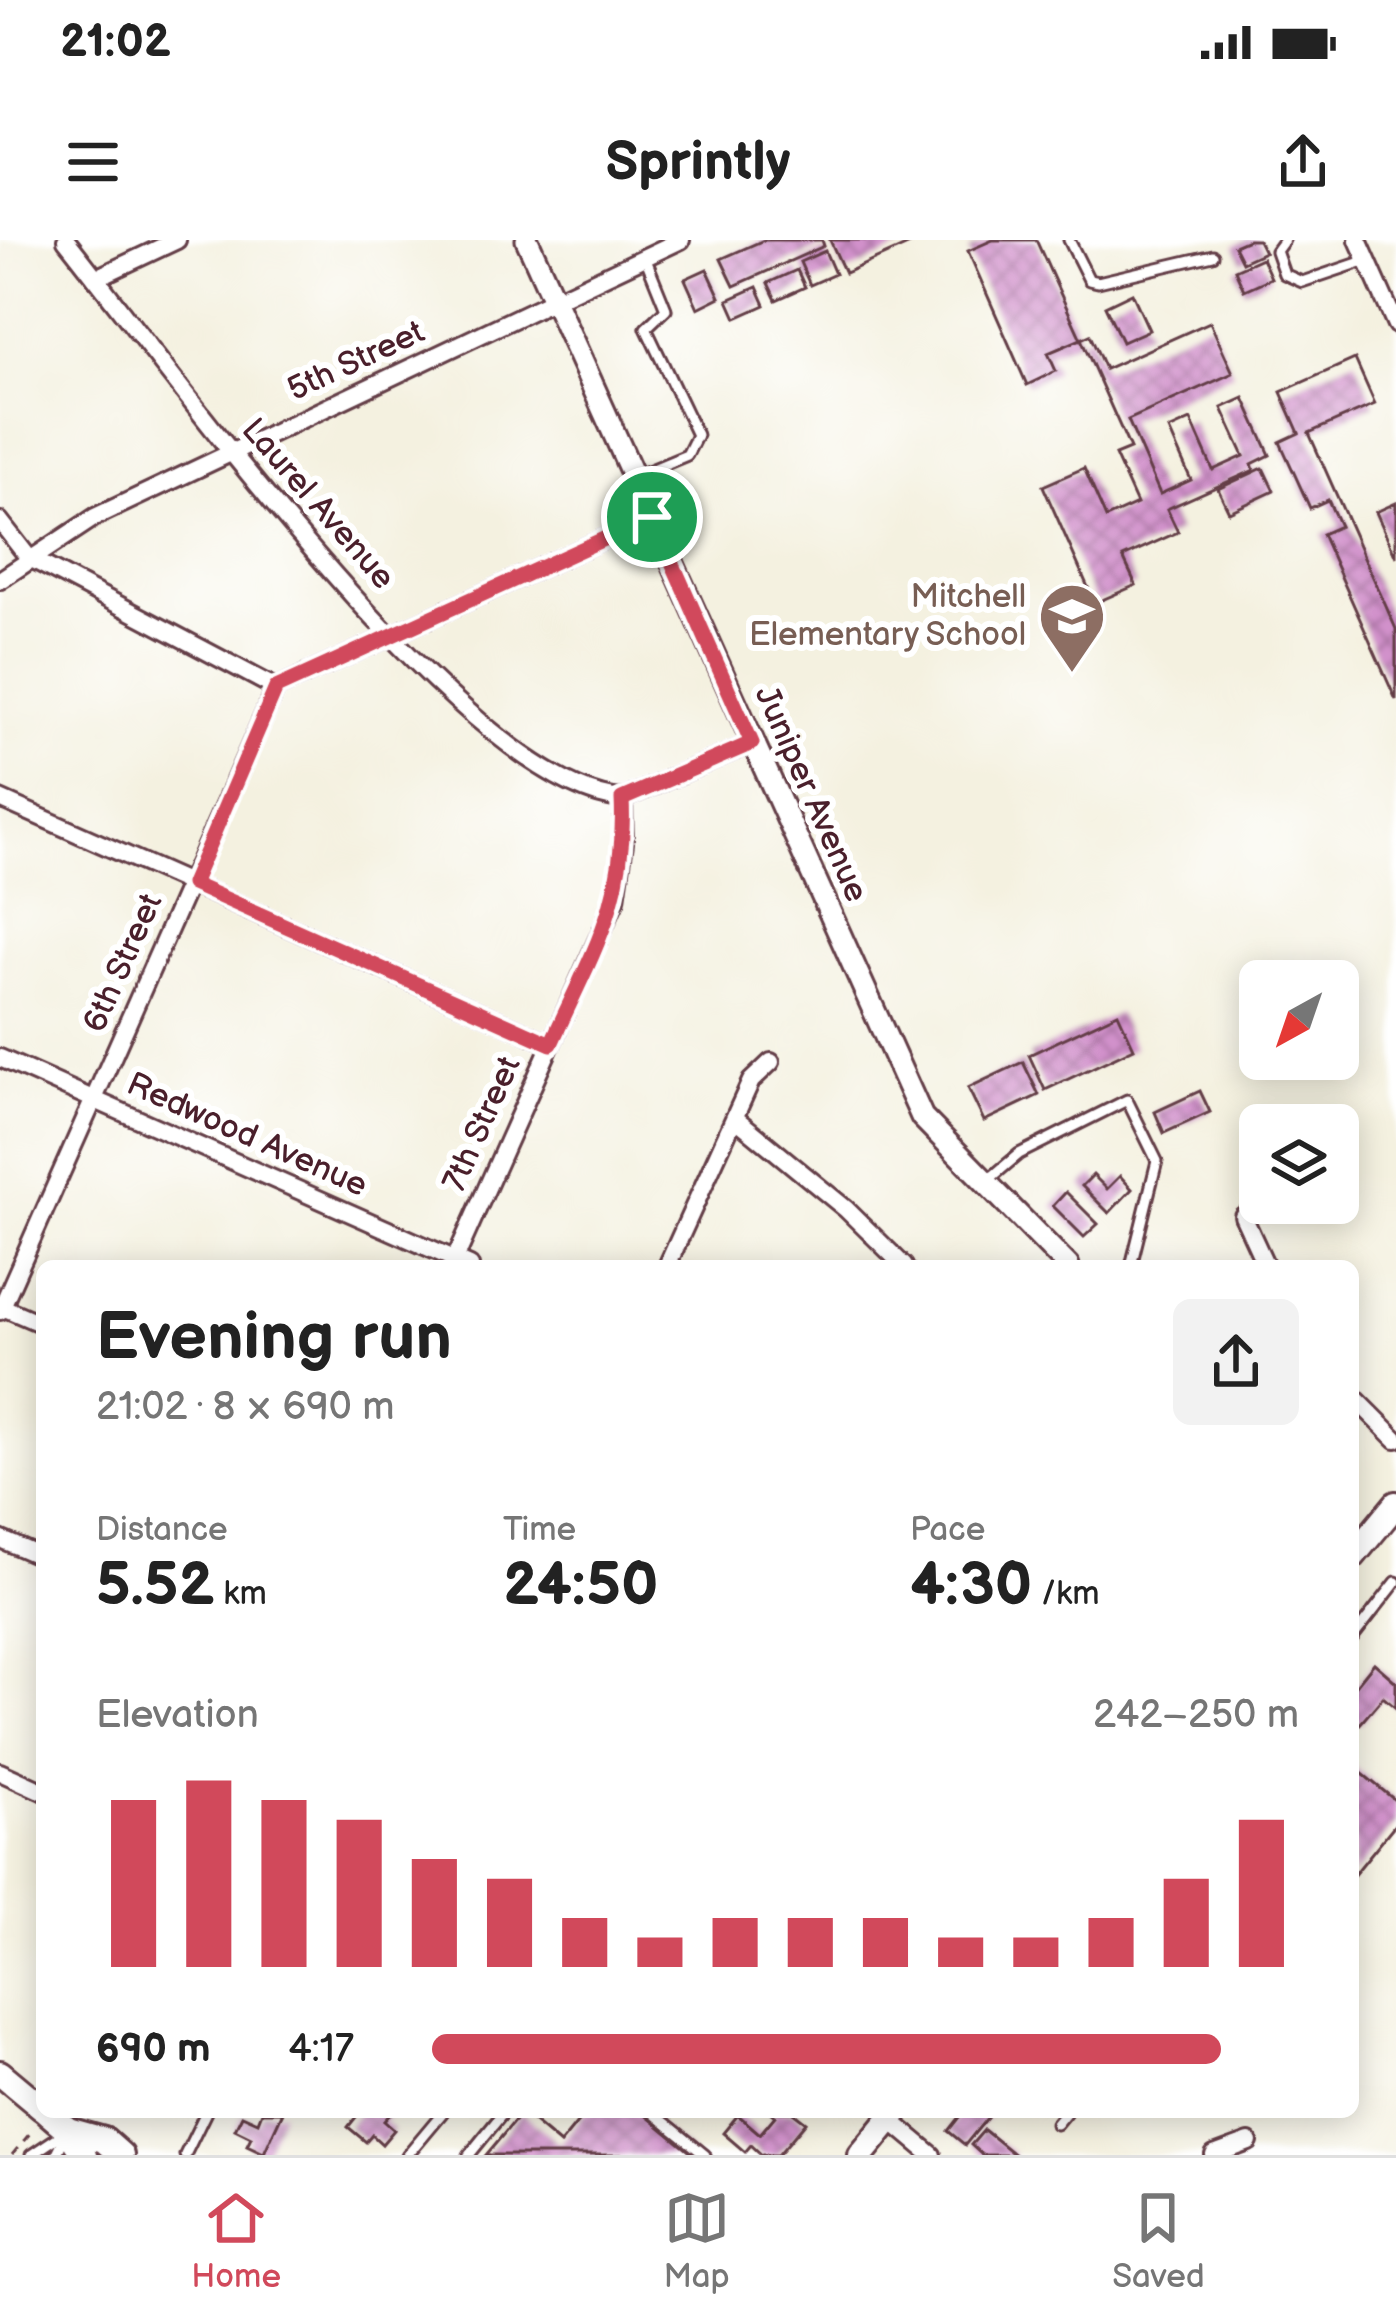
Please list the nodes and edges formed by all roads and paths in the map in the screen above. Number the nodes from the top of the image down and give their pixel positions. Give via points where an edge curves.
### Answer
1 (66, 240) edge
2 (176, 240) edge
3 (527, 240) edge
4 (682, 240) edge
5 (1069, 240) edge
6 (1283, 240) edge
7 (1358, 240) edge
8 (1214, 255) dead end
9 (645, 257) junction
10 (1367, 260) junction
11 (96, 278) junction
12 (554, 301) junction
13 (1396, 325) edge
14 (233, 453) junction
15 (634, 477) junction
16 (652, 517) junction
17 (0, 521) edge
18 (28, 557) junction
19 (0, 580) edge
20 (393, 634) junction
21 (276, 688) junction
22 (752, 743) junction
23 (0, 799) edge
24 (622, 799) junction
25 (192, 884) junction
26 (551, 1044) junction
27 (0, 1058) edge
28 (771, 1062) dead end
29 (93, 1101) junction
30 (735, 1118) junction
31 (986, 1182) junction
32 (1248, 1224) edge
33 (450, 1260) edge
34 (461, 1260) edge
35 (670, 1260) edge
36 (898, 1260) edge
37 (1063, 1260) edge
38 (1132, 1260) edge
39 (1263, 1260) edge
40 (1, 1308) edge
41 (36, 1322) edge
42 (1359, 1402) edge
43 (1396, 1438) edge
44 (1395, 1508) edge
45 (0, 1539) edge
46 (1359, 1549) edge
47 (36, 1555) edge
48 (1396, 1582) edge
49 (1359, 1629) edge
50 (0, 1772) edge
51 (36, 1788) edge
52 (0, 2073) edge
53 (36, 2114) edge
54 (40, 2118) edge
55 (203, 2118) edge
56 (438, 2118) edge
57 (499, 2118) edge
58 (659, 2118) edge
59 (891, 2118) edge
60 (895, 2118) edge
61 (1061, 2118) edge
62 (75, 2121) edge
63 (1056, 2124) dead end
64 (1249, 2142) dead end
65 (12, 2155) edge
66 (31, 2155) edge
67 (56, 2155) edge
68 (85, 2155) edge
69 (121, 2155) edge
70 (185, 2155) edge
71 (407, 2155) edge
72 (469, 2155) edge
73 (705, 2155) edge
74 (861, 2155) edge
75 (932, 2155) edge
76 (1214, 2155) edge

1 - 11 street, Laurel Avenue
2 - 11 street
3 - 12 street, Juniper Avenue
4 - 9 street, 5th Street
5 - 8 lane via 1088,280 1099,282
6 - 10 lane via 1276,251 1284,274 1302,282
7 - 10 street
9 - 12 street, 5th Street
9 - 15 lane via 666,308 646,328 697,435 687,455
10 - 13 street
11 - 14 street, Laurel Avenue
12 - 14 street, 5th Street
12 - 15 street, Juniper Avenue
14 - 18 street, 5th Street
14 - 20 street, Laurel Avenue via 318,561
15 - 16 street, Juniper Avenue
16 - 20 street
16 - 22 street, Juniper Avenue
17 - 18 street
18 - 19 street, 5th Street
18 - 21 street
20 - 21 street
20 - 24 street, Laurel Avenue via 503,743 599,798
21 - 25 street, 6th Street
22 - 24 street
22 - 31 street, Juniper Avenue via 922,1117
23 - 25 street
24 - 26 street, 7th Street via 616,899
25 - 26 street
25 - 29 street, 6th Street
26 - 34 street, 7th Street
27 - 29 street, Redwood Avenue
28 - 30 street via 751,1081
29 - 33 street, Redwood Avenue
29 - 40 street, 6th Street
30 - 35 street
30 - 36 street
31 - 37 street, Juniper Avenue
31 - 38 lane via 1019,1154 1127,1100 1157,1161
32 - 39 street
40 - 41 street
42 - 43 street
44 - 46 main road
45 - 47 street
48 - 49 lane
50 - 51 street
52 - 53 main road
54 - 62 main road
54 - 65 path
55 - 70 lane
56 - 71 lane
57 - 72 lane
58 - 73 lane
59 - 74 main road
60 - 75 street
61 - 63 lane
62 - 66 lane
62 - 67 lane
62 - 68 main road
62 - 69 main road
64 - 76 street

